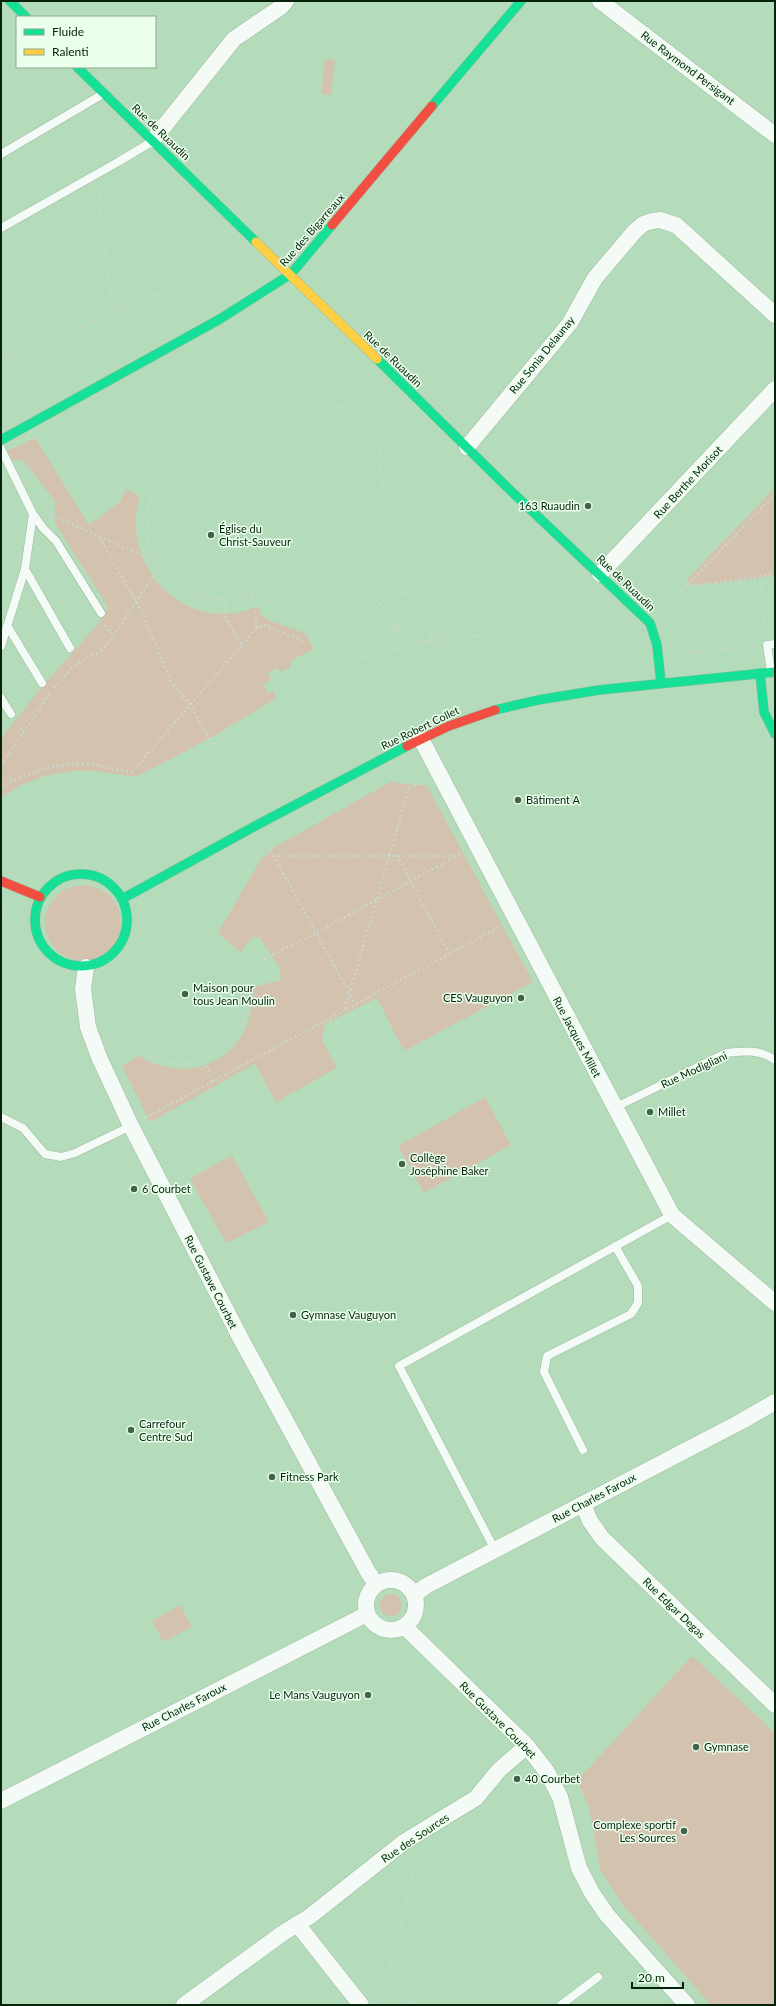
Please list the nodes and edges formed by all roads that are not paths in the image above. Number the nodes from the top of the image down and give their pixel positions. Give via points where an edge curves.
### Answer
1 (10, 1) edge
2 (286, 1) edge
3 (521, 1) edge
4 (600, 1) edge
5 (25, 16) edge
6 (78, 68) edge
7 (104, 94) junction
8 (775, 135) edge
9 (153, 140) junction
10 (1, 154) edge
11 (5, 226) edge
12 (291, 274) junction
13 (775, 315) edge
14 (775, 389) edge
15 (1, 440) edge
16 (467, 447) junction
17 (1, 449) edge
18 (33, 514) junction
19 (25, 569) junction
20 (600, 574) junction
21 (101, 613) dead end
22 (8, 627) junction
23 (771, 645) edge
24 (1, 646) edge
25 (70, 648) dead end
26 (773, 672) edge
27 (760, 673) junction
28 (661, 682) junction
29 (42, 683) dead end
30 (1, 698) edge
31 (11, 714) dead end
32 (775, 734) edge
33 (421, 739) junction
34 (1, 880) edge
35 (40, 897) junction
36 (122, 899) junction
37 (86, 966) junction
38 (775, 1060) edge
39 (614, 1108) junction
40 (1, 1117) edge
41 (130, 1126) junction
42 (672, 1215) junction
43 (615, 1246) junction
44 (775, 1303) edge
45 (775, 1402) edge
46 (583, 1450) dead end
47 (583, 1504) junction
48 (495, 1550) junction
49 (376, 1584) junction
50 (414, 1595) junction
51 (367, 1614) junction
52 (404, 1626) junction
53 (775, 1705) edge
54 (528, 1746) junction
55 (1, 1801) edge
56 (298, 1924) junction
57 (598, 1977) dead end
58 (184, 2005) edge
59 (361, 2005) edge
60 (561, 2005) edge
61 (687, 2005) edge

1 - 5 street
2 - 9 street via 234,39
3 - 12 street, Rue des Bigarreaux
4 - 8 street, Rue Raymond Persigant
6 - 7 street, Rue de Ruaudin
7 - 9 street, Rue de Ruaudin
7 - 10 lane
9 - 11 lane
9 - 12 street, Rue de Ruaudin
12 - 15 street, Rue des Bigarreaux via 214,323
12 - 16 street, Rue de Ruaudin
13 - 16 street, Rue Sonia Delaunay via 676,225 660,220 643,224 595,278 570,323
14 - 20 street, Rue Berthe Morisot
16 - 20 street, Rue de Ruaudin via 517,498
17 - 18 lane
18 - 19 lane
18 - 21 lane via 56,540
19 - 22 lane
19 - 25 lane
20 - 28 street, Rue de Ruaudin via 650,623 659,655
22 - 24 lane
22 - 29 lane
23 - 26 lane
26 - 27 street, Rue Robert Collet
27 - 28 street, Rue Robert Collet
27 - 32 street via 761,703 770,728
28 - 33 street, Rue Robert Collet via 536,699 473,716
30 - 31 lane
33 - 36 street, Rue Robert Collet
33 - 39 street, Rue Jacques Millet
34 - 35 street
35 - 36 street via 53,883 67,876 84,874 109,883
35 - 37 street via 34,923 41,945 61,963
36 - 37 street via 127,923 120,946 101,962
37 - 41 street, Rue Gustave Courbet via 83,989 88,1027
38 - 39 lane, Rue Modigliani via 764,1053 726,1053
39 - 42 street, Rue Jacques Millet
40 - 41 lane via 23,1128 45,1154 61,1158
41 - 49 street, Rue Gustave Courbet via 242,1341
42 - 43 lane
42 - 44 street, Rue Jacques Millet
43 - 46 lane via 638,1286 638,1303 630,1314 548,1356 544,1372
43 - 48 lane via 399,1366
45 - 47 street, Rue Charles Faroux
47 - 48 street, Rue Charles Faroux
47 - 53 street, Rue Edgar Degas via 590,1521 606,1542
48 - 50 street, Rue Charles Faroux via 426,1586
49 - 50 street via 396,1580 404,1583
49 - 51 street via 366,1598
50 - 52 street via 416,1609 413,1618
51 - 52 street via 373,1623 385,1630
51 - 55 street, Rue Charles Faroux
52 - 54 street, Rue Gustave Courbet
54 - 56 street, Rue des Sources via 499,1770 476,1798 404,1842
54 - 61 street, Rue Gustave Courbet via 548,1772 560,1797 579,1868 592,1892 607,1915
56 - 58 street, Rue des Sources
56 - 59 street
57 - 60 lane

